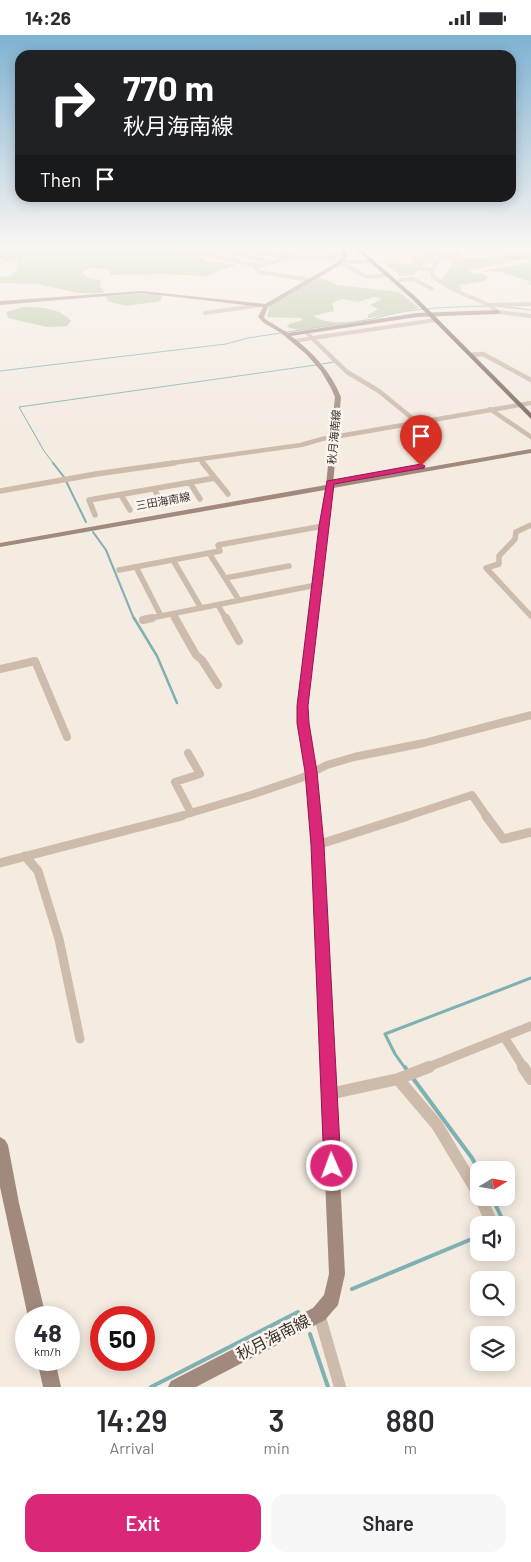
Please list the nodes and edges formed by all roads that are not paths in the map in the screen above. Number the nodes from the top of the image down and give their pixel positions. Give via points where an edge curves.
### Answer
1 (234, 309) edge
2 (263, 309) edge
3 (428, 309) edge
4 (428, 309) edge
5 (476, 309) edge
6 (498, 309) edge
7 (431, 312) junction
8 (205, 313) dead end
9 (531, 316) edge
10 (359, 323) junction
11 (366, 329) junction
12 (306, 331) junction
13 (287, 335) junction
14 (313, 338) junction
15 (473, 355) junction
16 (531, 380) edge
17 (527, 405) edge
18 (490, 409) junction
19 (531, 417) edge
20 (418, 423) junction
21 (334, 437) junction
22 (531, 437) edge
23 (531, 447) edge
24 (531, 451) edge
25 (200, 459) junction
26 (215, 478) junction
27 (190, 483) junction
28 (330, 484) junction
29 (154, 489) junction
30 (0, 491) edge
31 (228, 494) dead end
32 (121, 495) junction
33 (200, 499) dead end
34 (163, 505) dead end
35 (130, 510) dead end
36 (95, 515) dead end
37 (531, 525) edge
38 (323, 526) junction
39 (0, 541) edge
40 (0, 545) edge
41 (210, 553) junction
42 (173, 560) junction
43 (289, 566) dead end
44 (136, 567) junction
45 (119, 570) dead end
46 (225, 578) junction
47 (316, 585) junction
48 (239, 600) junction
49 (218, 605) junction
50 (201, 608) junction
51 (173, 614) junction
52 (160, 616) junction
53 (531, 617) edge
54 (143, 620) dead end
55 (239, 641) dead end
56 (0, 669) edge
57 (218, 685) dead end
58 (531, 715) edge
59 (67, 737) dead end
60 (188, 753) dead end
61 (311, 772) junction
62 (191, 813) junction
63 (531, 832) edge
64 (317, 845) junction
65 (25, 856) junction
66 (0, 863) edge
67 (531, 1027) edge
68 (504, 1037) junction
69 (80, 1039) dead end
70 (398, 1079) junction
71 (531, 1079) edge
72 (329, 1094) junction
73 (0, 1145) edge
74 (470, 1181) edge
75 (34, 1306) edge
76 (319, 1314) junction
77 (48, 1371) edge
78 (52, 1387) edge
79 (177, 1387) edge
80 (340, 1387) edge

1 - 8 street
2 - 13 main road, 秋月海南線 via 262,319
3 - 7 main road
4 - 7 main road
5 - 7 main road
6 - 9 street
7 - 10 main road
7 - 11 street
7 - 15 main road
10 - 11 street
10 - 12 main road
11 - 14 street
12 - 13 main road
12 - 14 street
13 - 14 street
13 - 21 main road, 秋月海南線 via 322,368 335,387 338,397
14 - 20 street via 334,362 379,391
15 - 16 street via 483,354
15 - 17 main road
17 - 18 street
17 - 19 main road
18 - 20 street
18 - 22 street
20 - 21 street
21 - 25 street via 301,445
21 - 28 main road, 秋月海南線
23 - 28 main road, 秋月海南線
24 - 28 main road, 秋月海南線
25 - 26 street
25 - 30 street
26 - 27 street
26 - 31 street
27 - 29 street
27 - 33 street
28 - 38 main road, 秋月海南線
28 - 39 main road, 三田海南線
28 - 40 main road, 三田海南線
29 - 32 street
29 - 34 street
32 - 35 street
32 - 36 street via 90,500
37 - 53 street via 516,532 515,539 499,557 499,564 486,568
38 - 41 street via 218,545 220,551
38 - 47 main road, 秋月海南線
41 - 42 street
41 - 46 street
42 - 44 street
42 - 50 street
43 - 46 street
44 - 45 street
44 - 52 street
46 - 48 street
47 - 48 street
47 - 61 main road, 秋月海南線 via 302,706
48 - 49 street
49 - 50 street
49 - 55 street
50 - 51 street
51 - 52 street
51 - 57 street via 196,655
52 - 54 street
56 - 59 street via 35,661
58 - 61 street via 424,743 354,757
60 - 62 street via 200,774 175,782
61 - 62 street via 293,781
61 - 64 main road, 秋月海南線
62 - 65 street
63 - 64 street via 503,839 472,795
64 - 72 main road, 秋月海南線
65 - 66 street
65 - 69 street via 38,871 59,939
67 - 68 street
68 - 70 street
68 - 71 street
70 - 72 street
70 - 74 street via 437,1125
72 - 76 main road, 秋月海南線 via 337,1274 332,1299
73 - 75 main road
76 - 79 main road, 秋月海南線
76 - 80 street
77 - 78 main road

